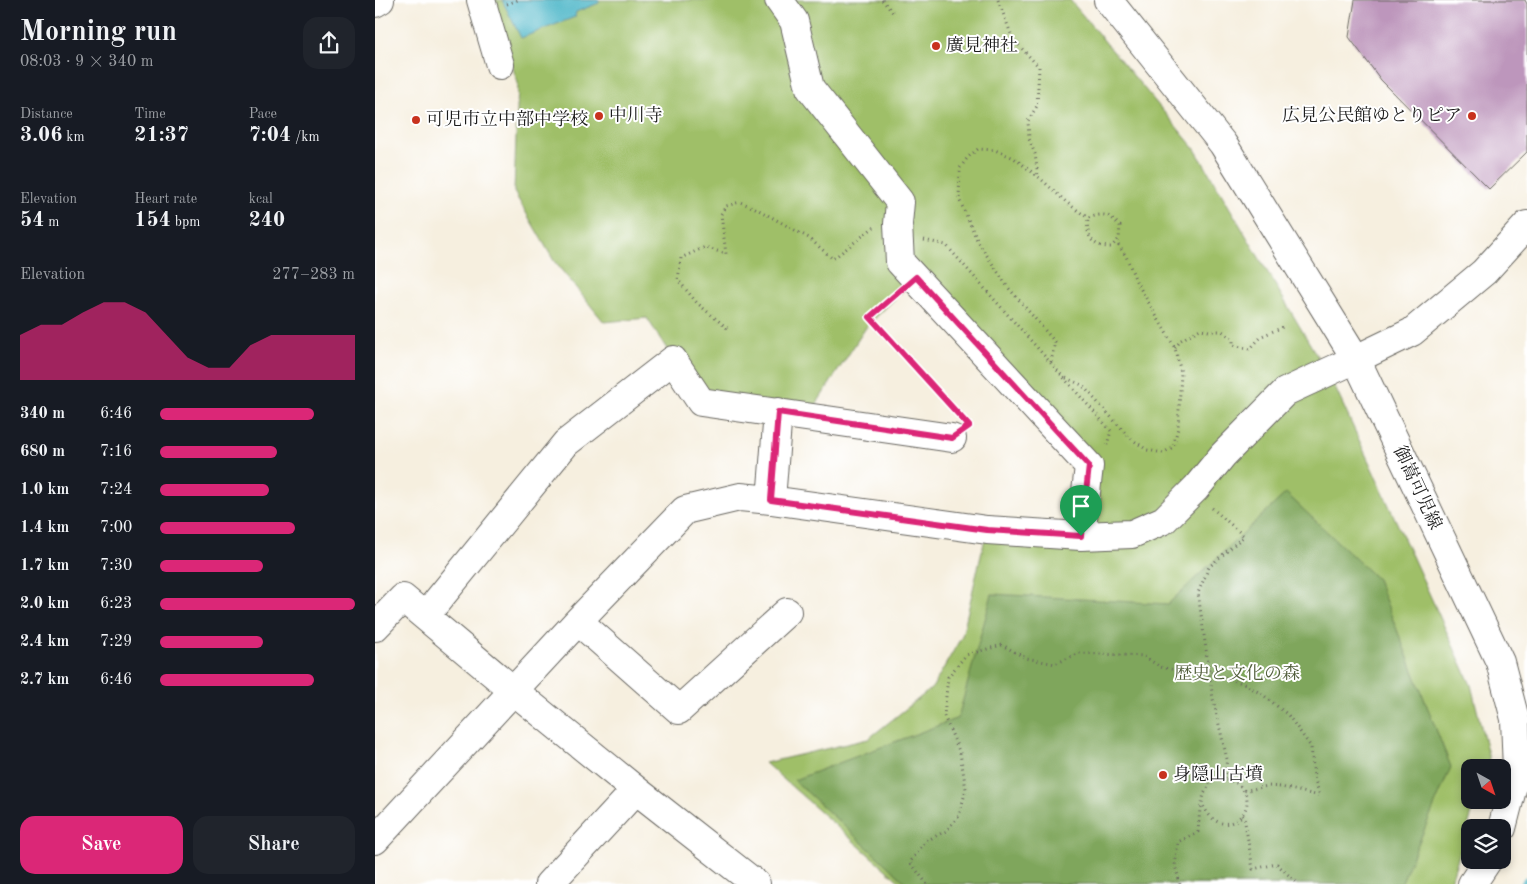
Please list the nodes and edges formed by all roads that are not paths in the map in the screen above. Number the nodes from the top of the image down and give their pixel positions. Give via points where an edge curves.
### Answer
1 (380, 0) edge
2 (481, 0) edge
3 (779, 0) edge
4 (1108, 0) edge
5 (375, 3) edge
6 (500, 65) dead end
7 (1527, 226) edge
8 (1356, 359) junction
9 (778, 412) junction
10 (952, 438) road end
11 (771, 500) junction
12 (1081, 536) junction
13 (787, 612) dead end
14 (425, 616) junction
15 (578, 621) junction
16 (375, 627) edge
17 (514, 691) junction
18 (636, 790) junction
19 (1504, 819) edge
20 (375, 840) edge
21 (1482, 869) edge
22 (549, 884) edge
23 (755, 884) edge
24 (1472, 884) edge

1 - 5 street
2 - 6 street
3 - 12 street via 794,21 810,88 900,202 898,224 887,231 900,262 1089,466
4 - 8 street, 御嵩可児線 via 1223,144
7 - 8 street via 1484,272 1412,332
8 - 12 street via 1285,392 1164,520 1132,534
8 - 19 street, 御嵩可児線 via 1500,662 1515,719 1517,770
9 - 10 street
9 - 11 street
9 - 14 street via 701,402 673,360 565,443
11 - 12 street via 987,530
11 - 15 street via 740,497 685,510
13 - 15 street via 679,710
14 - 16 street via 403,598
14 - 17 street
15 - 17 street
17 - 18 street
17 - 20 street
18 - 22 street
18 - 23 street
21 - 24 street

